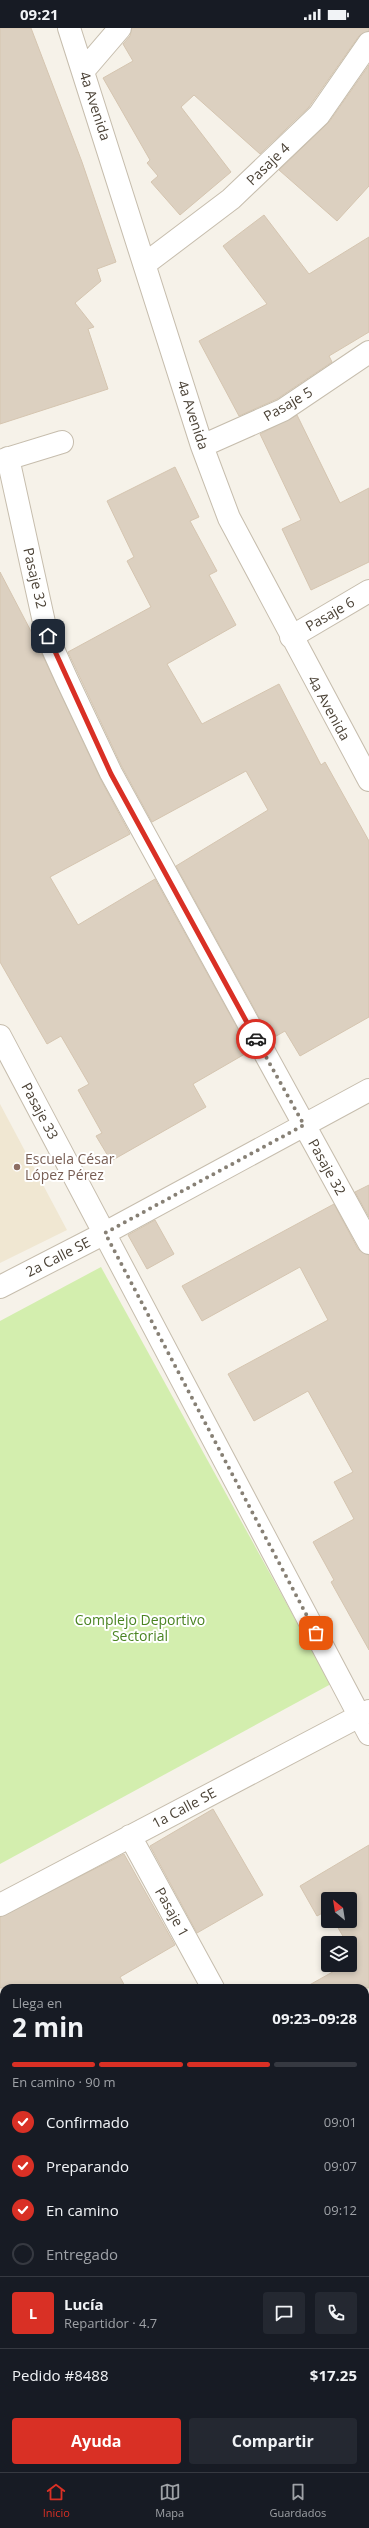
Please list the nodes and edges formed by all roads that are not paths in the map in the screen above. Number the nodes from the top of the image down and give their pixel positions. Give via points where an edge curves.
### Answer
1 (69, 28) edge
2 (120, 28) edge
3 (369, 43) edge
4 (84, 70) junction
5 (145, 264) junction
6 (369, 352) edge
7 (62, 442) dead end
8 (202, 446) junction
9 (4, 460) edge
10 (369, 591) edge
11 (290, 637) junction
12 (369, 780) edge
13 (0, 1036) edge
14 (369, 1090) edge
15 (304, 1125) junction
16 (105, 1233) junction
17 (369, 1243) edge
18 (0, 1287) edge
19 (366, 1720) edge
20 (130, 1836) junction
21 (0, 1905) edge
22 (211, 1984) edge

1 - 4 street, 4a Avenida
2 - 4 street
3 - 5 street, Pasaje 4 via 319,115 231,199
4 - 5 street, 4a Avenida
5 - 8 street, 4a Avenida
6 - 8 street, Pasaje 5 via 283,410
7 - 9 street
8 - 11 street, 4a Avenida via 228,518
9 - 15 street, Pasaje 32 via 48,636 64,673 111,774
10 - 11 street, Pasaje 6
11 - 12 street, 4a Avenida
13 - 16 street, Pasaje 33
14 - 15 street, 2a Calle SE
15 - 16 street, 2a Calle SE
15 - 17 street, Pasaje 32
16 - 18 street, 2a Calle SE
16 - 19 street, Pasaje 33
19 - 20 street, 1a Calle SE
20 - 21 street, 1a Calle SE
20 - 22 street, Pasaje 1

